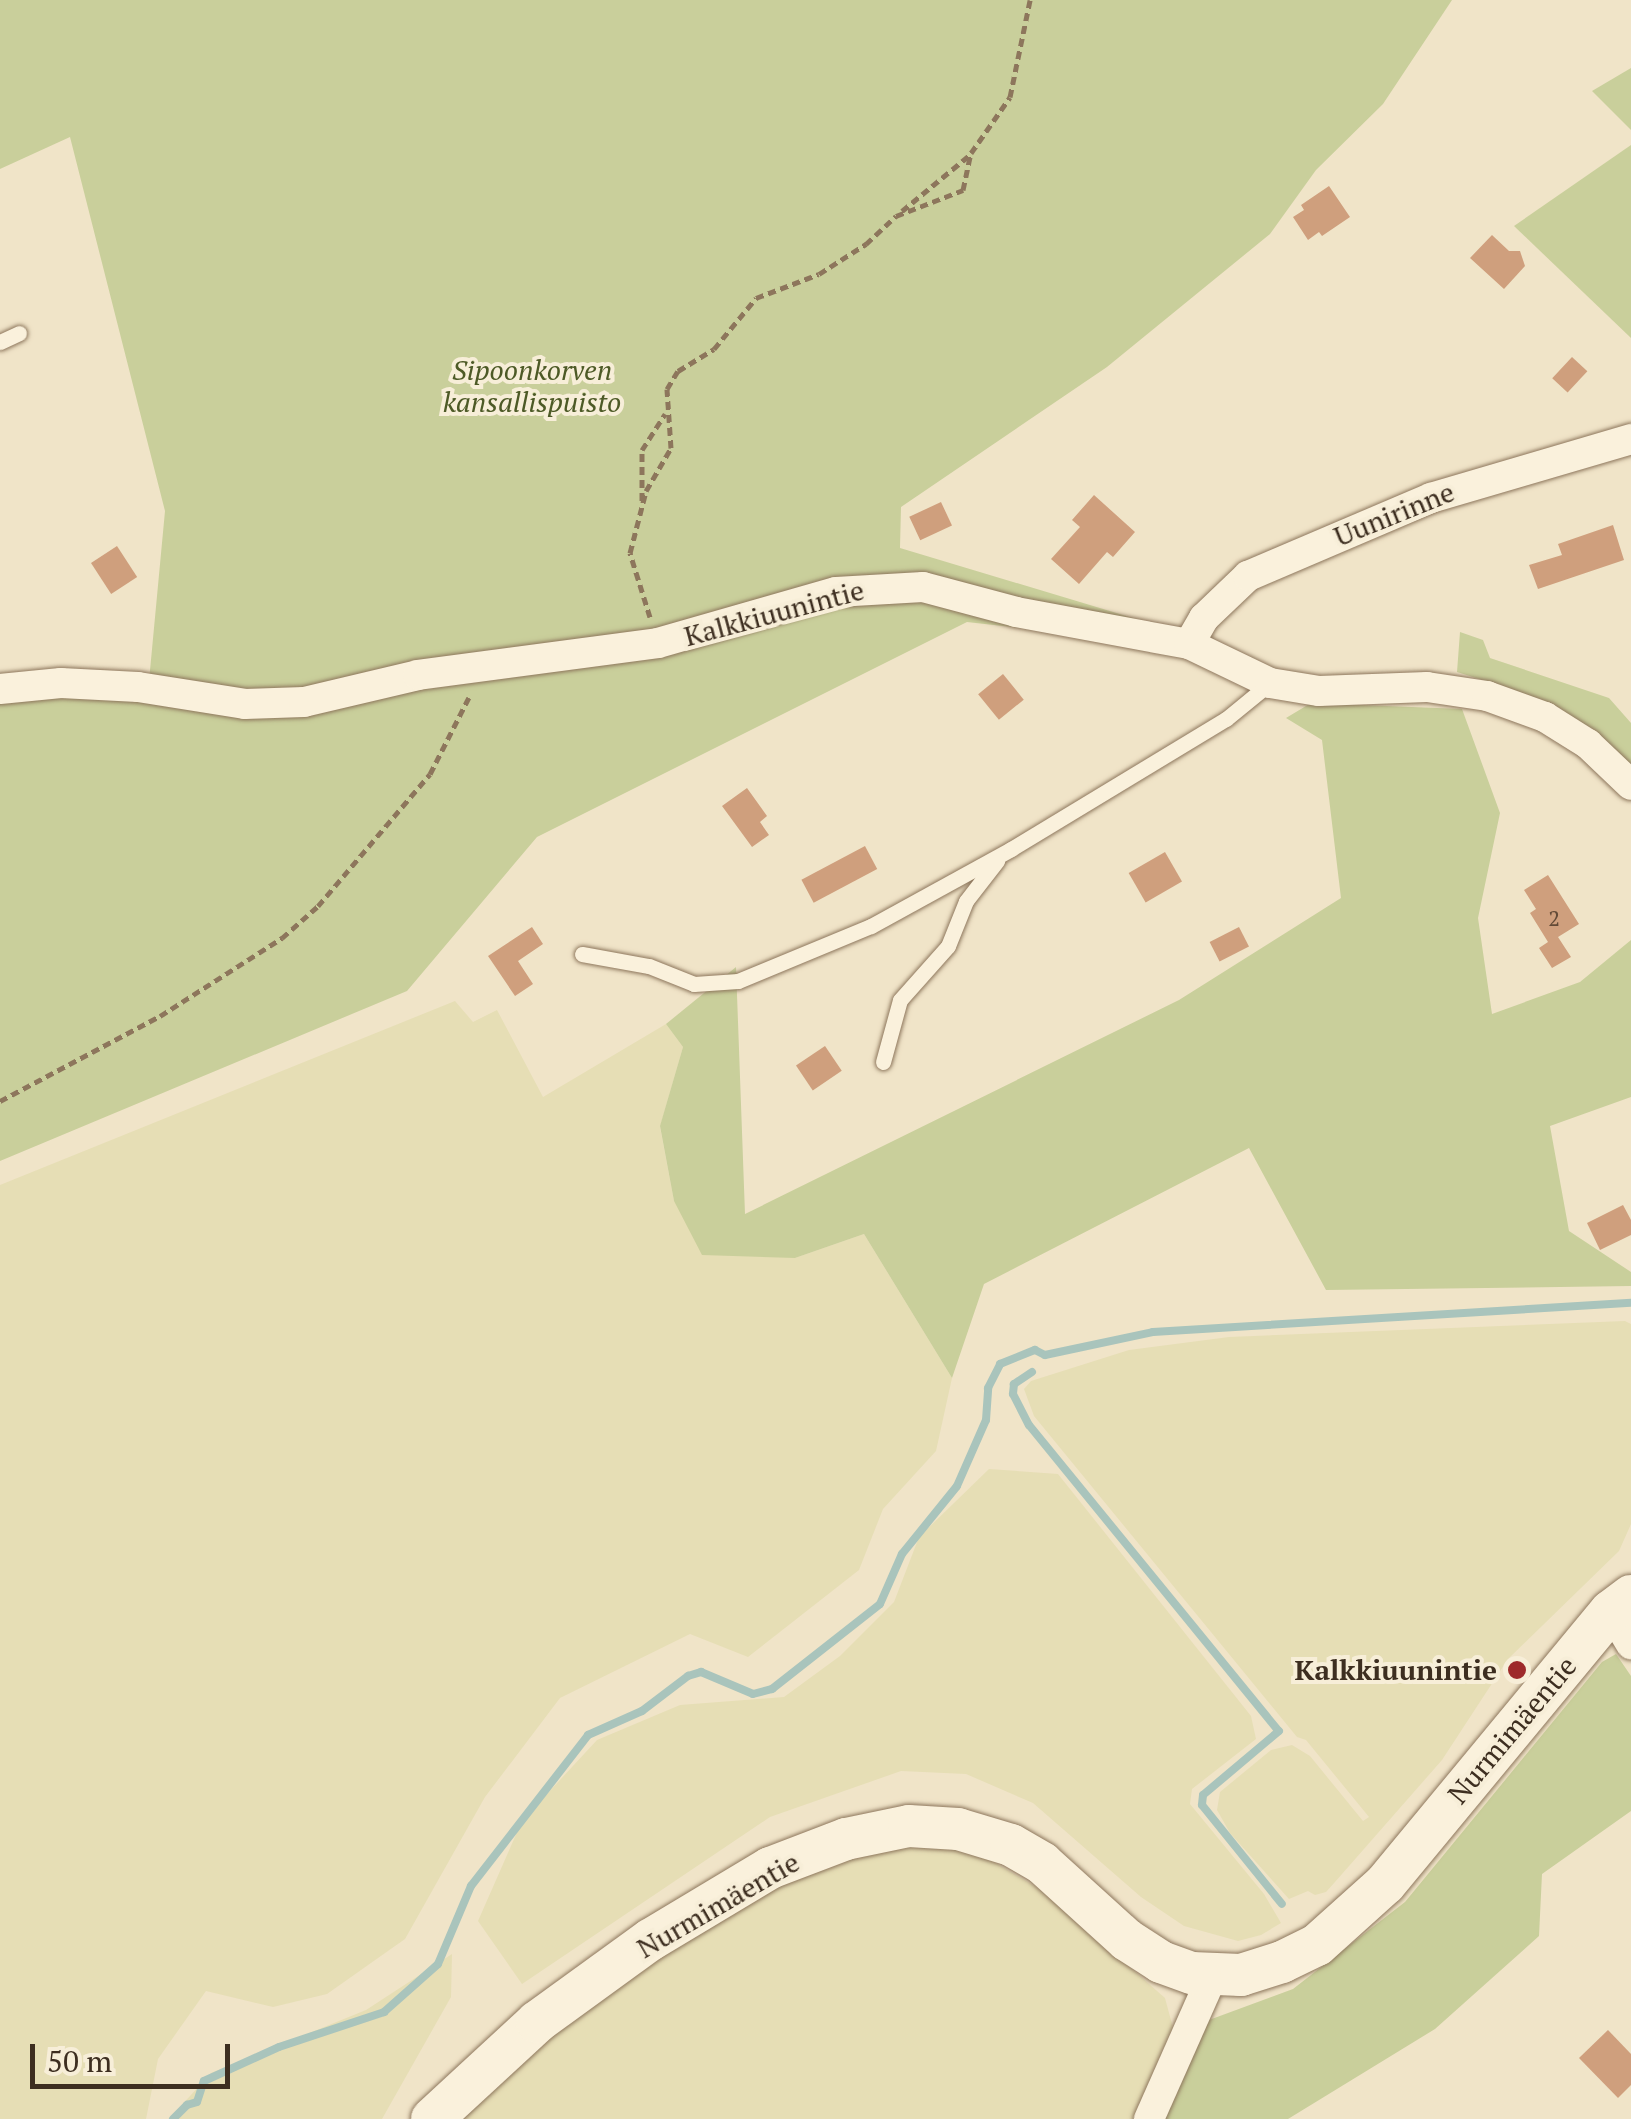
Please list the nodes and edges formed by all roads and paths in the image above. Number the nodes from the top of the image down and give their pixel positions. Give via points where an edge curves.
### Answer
1 (1030, 0) edge
2 (971, 154) junction
3 (896, 216) junction
4 (19, 333) dead end
5 (0, 342) edge
6 (666, 412) junction
7 (1631, 439) edge
8 (642, 508) junction
9 (658, 643) junction
10 (1189, 644) junction
11 (1270, 683) junction
12 (474, 688) dead end
13 (0, 690) edge
14 (1631, 785) edge
15 (1011, 848) junction
16 (582, 954) dead end
17 (883, 1062) dead end
18 (0, 1101) edge
19 (1624, 1617) edge
20 (1212, 1978) junction
21 (432, 2119) edge
22 (1149, 2119) edge

1 - 2 path via 1010,97
2 - 3 path
2 - 3 path via 962,190
3 - 6 path via 820,274 756,298 714,349 678,370 666,389
4 - 5 lane
6 - 8 path via 642,450
6 - 8 path via 671,448
7 - 10 street, Uunirinne via 1431,498 1248,576 1204,618
8 - 9 path via 630,553
9 - 10 street, Kalkkiuunintie via 876,586 924,587 1016,612
9 - 13 street, Kalkkiuunintie via 418,674 304,702 244,704 61,683
10 - 11 street, Kalkkiuunintie
11 - 14 street, Kalkkiuunintie via 1319,691 1426,687 1487,696 1545,717 1588,744
11 - 15 lane via 1226,719
12 - 18 path via 430,774 306,917 194,996
15 - 16 lane via 871,926 738,982 694,984 648,966
15 - 17 lane via 966,901 948,946 900,1000
19 - 20 street, Nurmimäentie via 1340,1927 1282,1962
20 - 21 street, Nurmimäentie via 1161,1962 1127,1940 1042,1863 1011,1846 958,1829 909,1826 846,1839 770,1868 650,1940 538,2022
20 - 22 street

